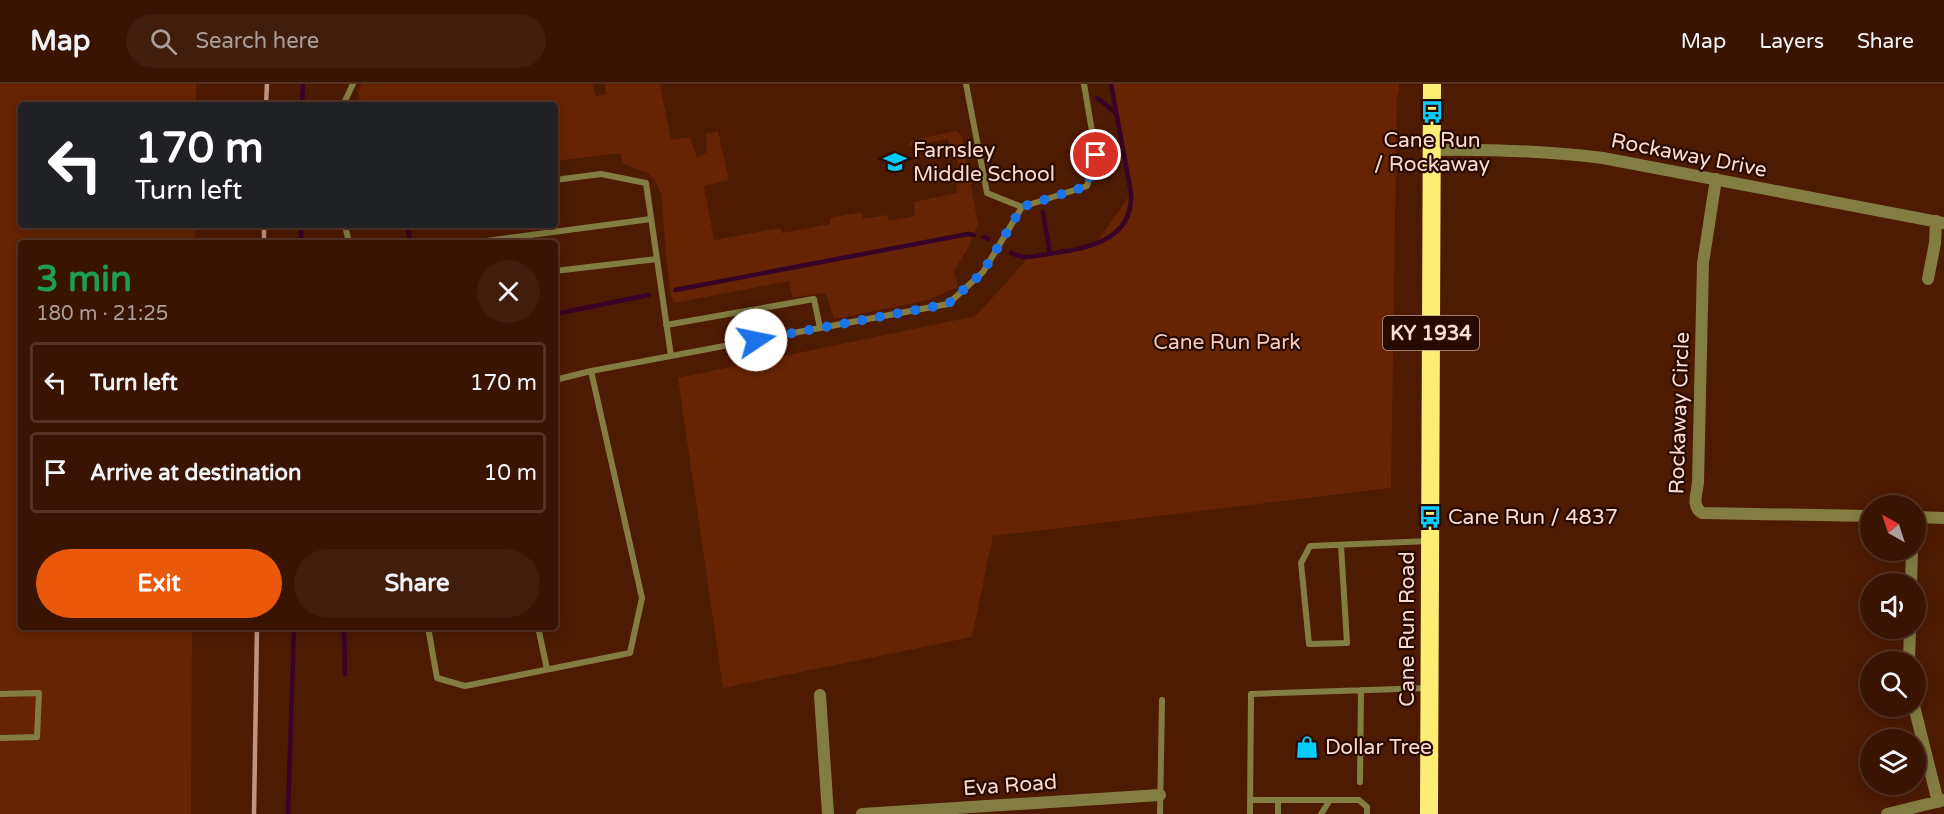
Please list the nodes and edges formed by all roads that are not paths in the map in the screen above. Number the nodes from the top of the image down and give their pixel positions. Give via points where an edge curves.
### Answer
1 (353, 84) edge
2 (966, 84) edge
3 (1084, 84) edge
4 (1432, 84) edge
5 (344, 102) edge
6 (1432, 150) junction
7 (1716, 179) junction
8 (558, 180) edge
9 (1022, 207) junction
10 (651, 219) junction
11 (1940, 222) edge
12 (494, 240) edge
13 (657, 259) junction
14 (558, 271) edge
15 (1928, 279) dead end
16 (666, 325) junction
17 (820, 328) junction
18 (671, 356) junction
19 (591, 371) junction
20 (558, 379) edge
21 (1860, 516) edge
22 (1926, 517) edge
23 (1944, 518) edge
24 (1430, 541) junction
25 (1341, 546) junction
26 (429, 630) edge
27 (539, 630) edge
28 (547, 669) junction
29 (1430, 688) junction
30 (1361, 690) junction
31 (0, 694) edge
32 (820, 695) dead end
33 (1162, 700) dead end
34 (1917, 717) edge
35 (0, 738) edge
36 (1360, 782) dead end
37 (1160, 795) junction
38 (1250, 800) junction
39 (1278, 800) junction
40 (1330, 800) junction
41 (1941, 801) edge
42 (828, 814) edge
43 (862, 814) edge
44 (1160, 814) edge
45 (1250, 814) edge
46 (1278, 814) edge
47 (1321, 814) edge
48 (1367, 814) edge
49 (1429, 814) edge
50 (1887, 814) edge

1 - 5 lane
2 - 9 lane via 987,193
3 - 9 lane via 1096,155 1087,186
4 - 6 highway, Cane Run Road / KY 1934
6 - 7 street, Rockaway Drive via 1556,152
6 - 24 highway, Cane Run Road / KY 1934
7 - 11 street, Rockaway Drive
7 - 21 street, Rockaway Circle via 1703,263 1696,510
8 - 10 lane via 601,174 646,183
9 - 17 lane via 983,272 948,304
10 - 12 lane
10 - 13 lane
11 - 15 street, Rockaway Drive
13 - 14 lane
13 - 16 lane
16 - 17 lane via 814,299
16 - 18 lane
17 - 18 lane
18 - 19 lane
19 - 20 lane
19 - 28 lane via 642,598 630,653
22 - 23 street
24 - 25 lane
24 - 29 highway, Cane Run Road / KY 1934
25 - 25 lane via 1310,546 1301,562 1310,644 1347,643
26 - 28 lane via 437,678 465,686
27 - 28 lane
29 - 30 lane
29 - 49 highway, Cane Run Road / KY 1934
30 - 36 lane
30 - 38 lane via 1251,694
31 - 35 lane via 39,693 37,737
32 - 42 street
33 - 37 lane
34 - 41 street
37 - 43 street, Eva Road
37 - 44 lane
38 - 39 lane
38 - 45 lane
39 - 40 lane
39 - 46 lane
40 - 47 lane
40 - 48 lane via 1359,800
41 - 50 street

